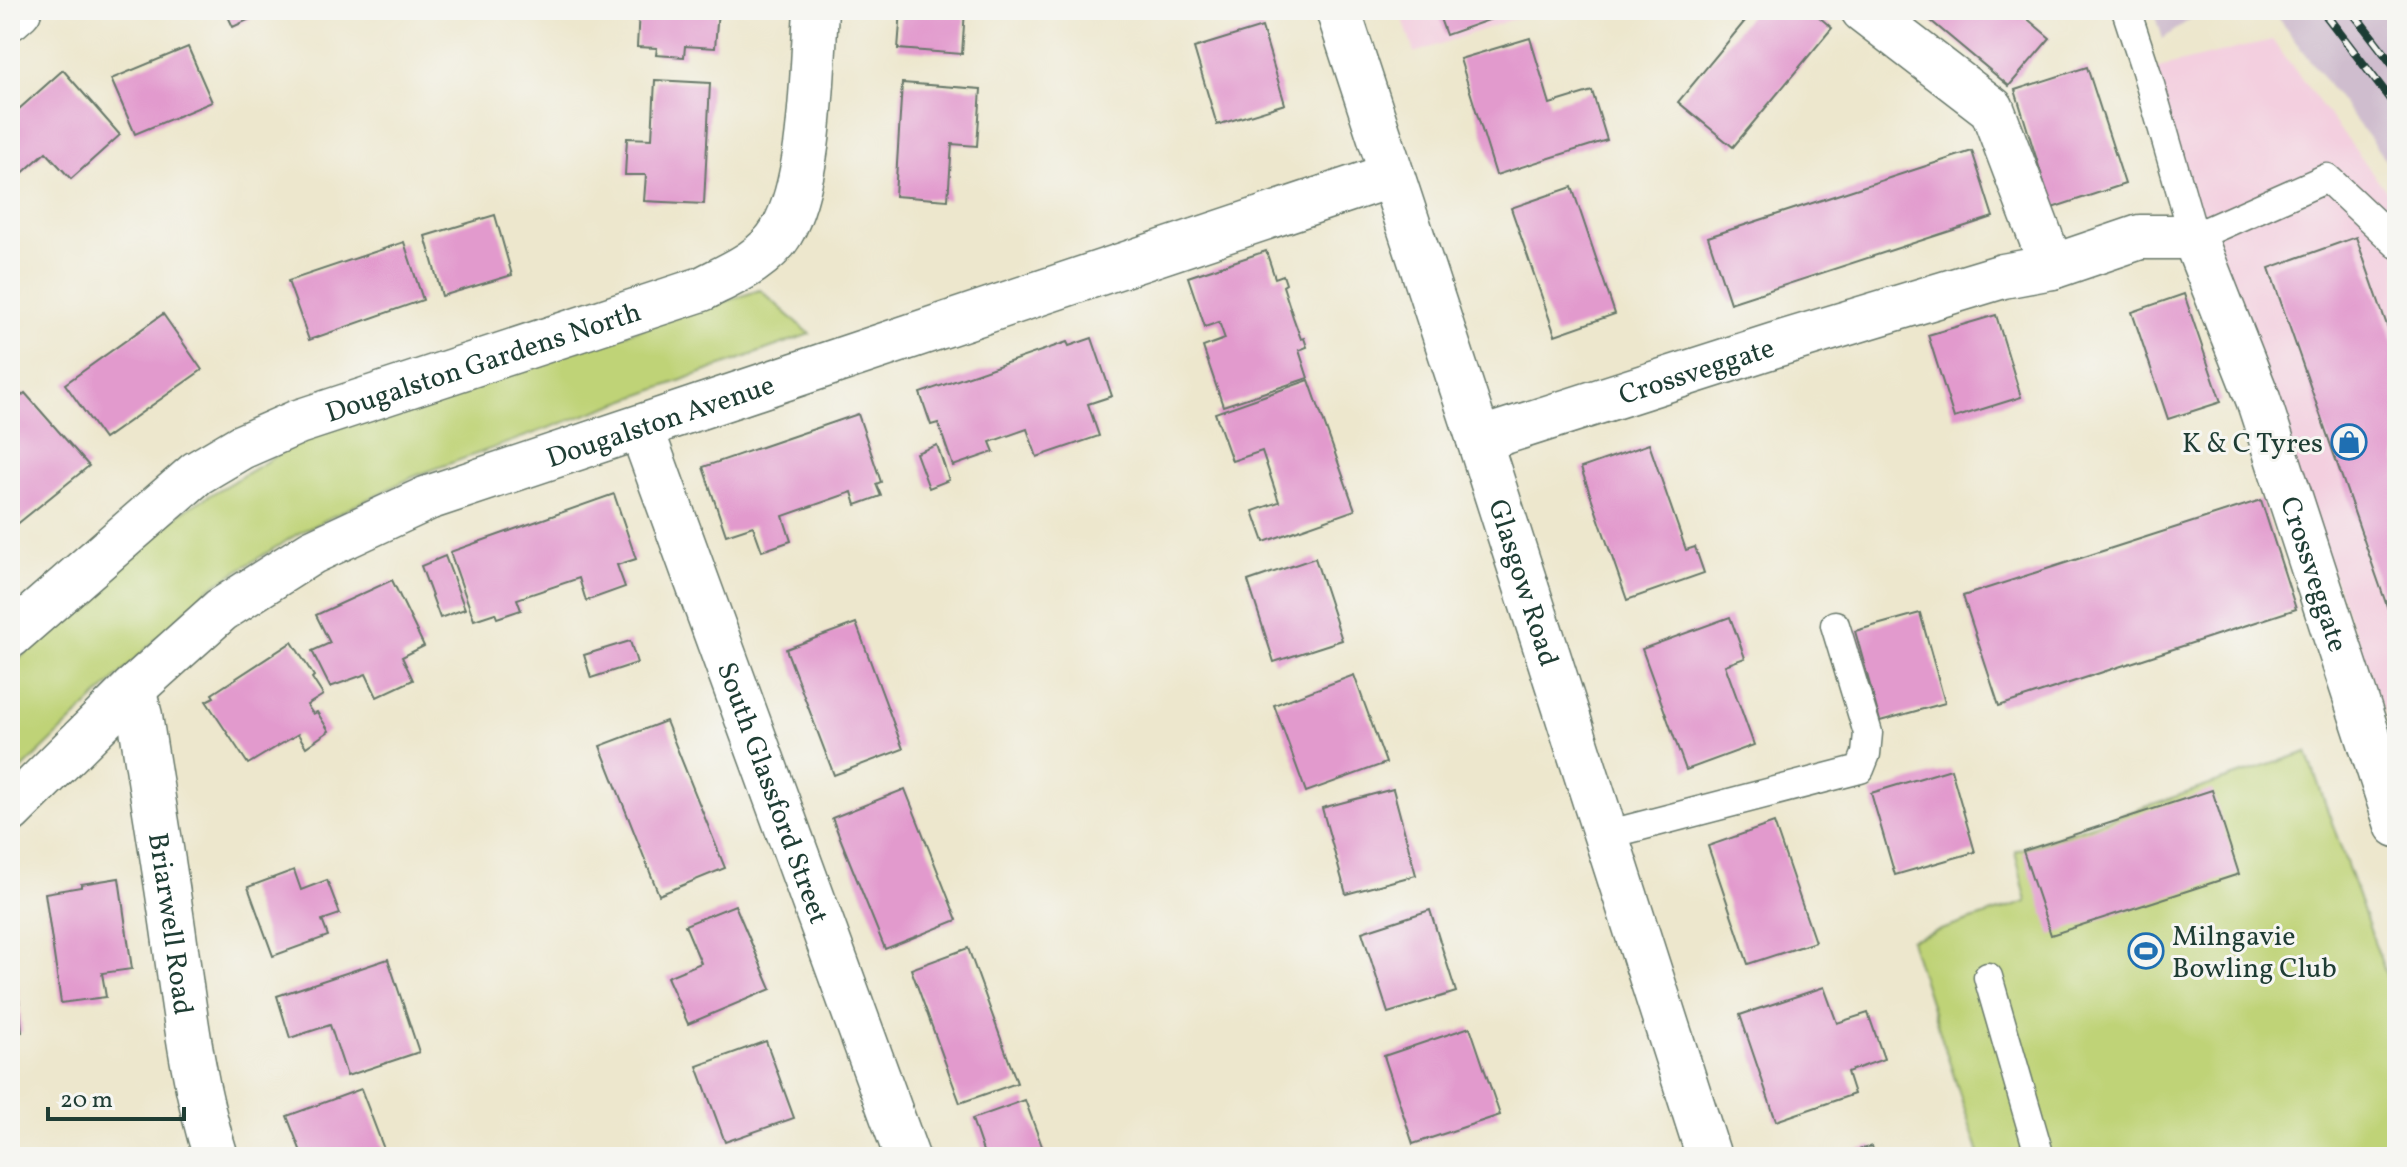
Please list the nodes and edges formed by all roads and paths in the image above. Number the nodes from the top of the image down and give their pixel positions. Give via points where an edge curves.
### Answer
1 (19, 10) edge
2 (816, 10) edge
3 (1338, 10) edge
4 (1863, 10) edge
5 (2126, 10) edge
6 (10, 18) edge
7 (1392, 175) junction
8 (2194, 237) junction
9 (2397, 244) edge
10 (2052, 267) junction
11 (641, 428) junction
12 (1479, 440) junction
13 (1835, 625) dead end
14 (10, 636) edge
15 (133, 689) junction
16 (10, 811) edge
17 (2397, 825) edge
18 (1606, 835) junction
19 (1988, 977) dead end
20 (216, 1157) edge
21 (907, 1157) edge
22 (1709, 1157) edge
23 (2040, 1157) edge

1 - 6 street
2 - 14 street, Dougalston Gardens North via 803,172 781,235 752,264 702,289 298,422 241,447 197,473
3 - 7 street, Glasgow Road
4 - 10 street via 1992,109
5 - 8 lane
7 - 11 street, Dougalston Avenue
7 - 12 street, Glasgow Road
8 - 9 lane via 2327,178
8 - 10 street, Crossveggate via 2140,237
8 - 17 street, Crossveggate via 2258,399
10 - 12 street, Crossveggate via 2003,276
11 - 15 street, Dougalston Avenue via 428,498 312,552 221,610
11 - 21 street, South Glassford Street
12 - 18 street, Glasgow Road
13 - 18 lane via 1868,733 1860,769
15 - 16 street, Dougalston Avenue
15 - 20 street, Briarwell Road via 191,1058
18 - 22 street, Glasgow Road
19 - 23 lane

